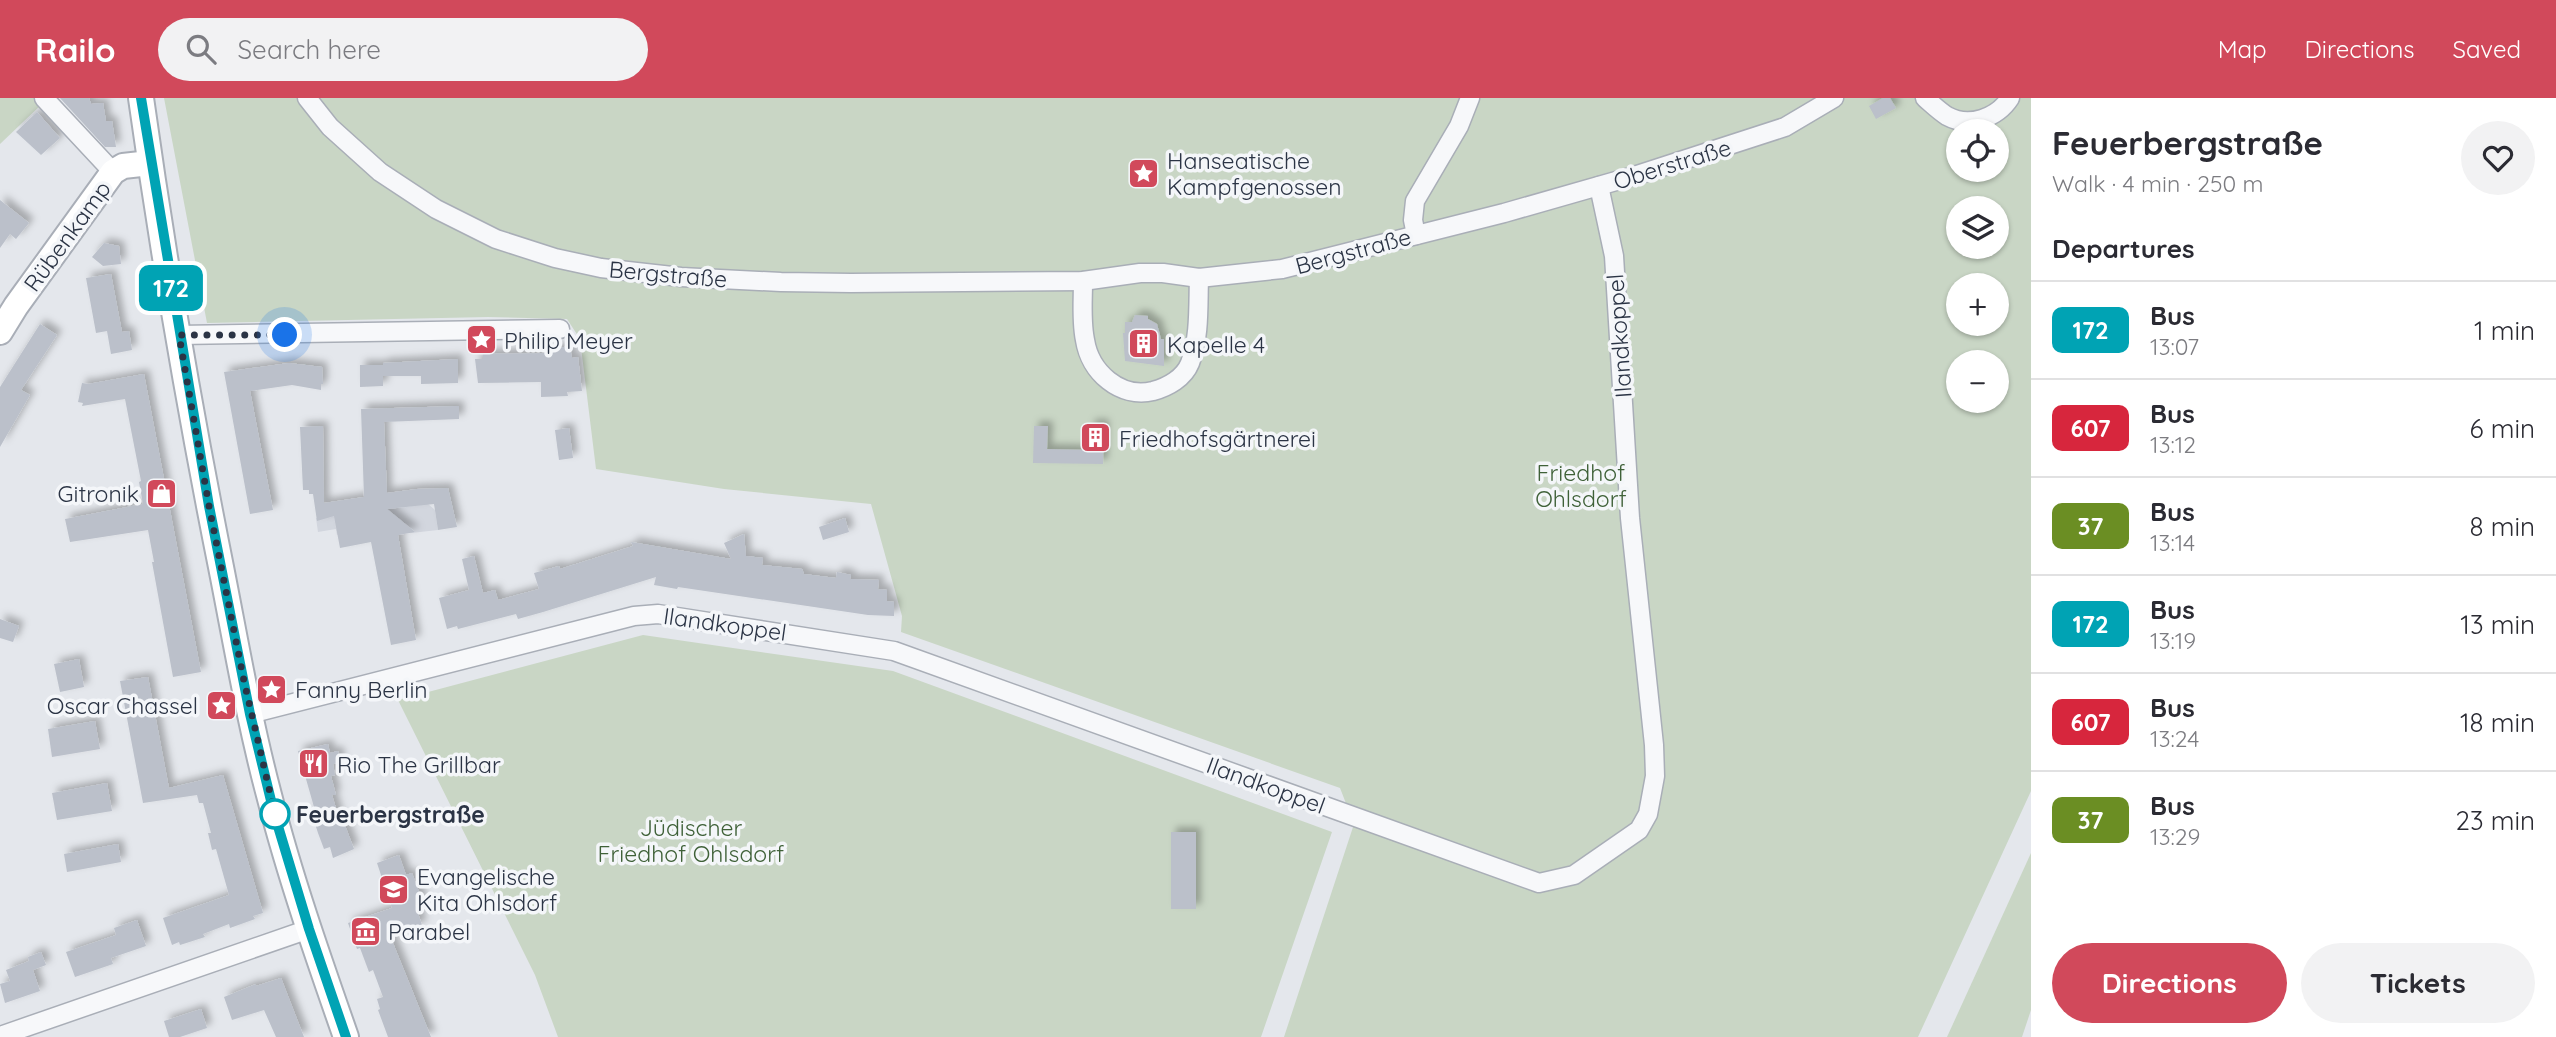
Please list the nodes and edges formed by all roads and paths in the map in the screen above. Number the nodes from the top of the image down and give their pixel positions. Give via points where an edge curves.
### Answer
1 (44, 98) edge
2 (141, 98) edge
3 (307, 98) edge
4 (1471, 98) edge
5 (1834, 98) edge
6 (1925, 98) edge
7 (2010, 98) edge
8 (150, 163) junction
9 (113, 172) junction
10 (1599, 186) junction
11 (1504, 213) joint
12 (1416, 234) junction
13 (1199, 278) junction
14 (1083, 281) junction
15 (560, 329) dead end
16 (0, 332) edge
17 (179, 335) junction
18 (250, 714) junction
19 (309, 929) junction
20 (0, 1036) edge
21 (346, 1037) edge

1 - 9 street
2 - 8 main road
3 - 14 street, Bergstraße via 330,127 380,172 436,209 496,239 555,258 671,276 781,282
4 - 12 street via 1415,201
5 - 10 street, Oberstraße via 1786,127
6 - 7 street via 1948,116 1968,122 1991,116
8 - 9 main road, Rübenkamp
8 - 17 main road
9 - 16 main road, Rübenkamp
10 - 11 street, Oberstraße
10 - 18 street, Ilandkoppel via 1614,256 1630,518 1655,776 1648,814 1639,830 1574,875 1539,883 894,651 658,614 634,616
11 - 12 street, Bergstraße
12 - 13 street, Bergstraße via 1282,269
13 - 14 street, Bergstraße via 1125,273
13 - 14 street via 1197,332 1190,363 1180,377 1141,394 1123,391 1105,379 1091,358 1085,340
15 - 17 street
17 - 18 main road
18 - 19 main road
19 - 20 street
19 - 21 main road

